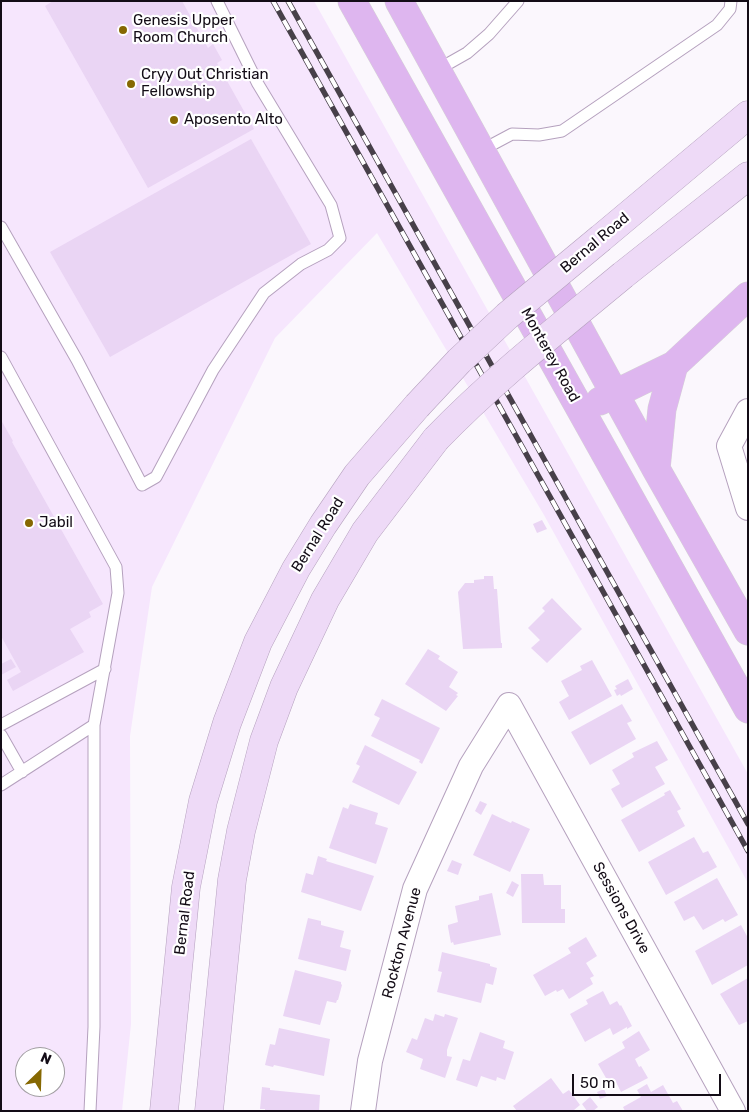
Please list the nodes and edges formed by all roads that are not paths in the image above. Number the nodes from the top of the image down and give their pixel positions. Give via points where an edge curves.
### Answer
1 (217, 1) edge
2 (352, 1) edge
3 (518, 1) edge
4 (731, 1) edge
5 (400, 2) edge
6 (437, 70) junction
7 (748, 115) edge
8 (482, 150) junction
9 (748, 176) edge
10 (1, 227) edge
11 (748, 296) edge
12 (1, 357) edge
13 (674, 364) junction
14 (615, 394) junction
15 (580, 410) junction
16 (748, 411) edge
17 (656, 469) junction
18 (748, 508) edge
19 (748, 631) edge
20 (105, 669) junction
21 (508, 705) joint
22 (748, 709) edge
23 (1, 725) edge
24 (94, 726) junction
25 (1, 734) edge
26 (22, 772) junction
27 (1, 785) edge
28 (369, 1110) edge
29 (90, 1111) edge
30 (164, 1111) edge
31 (209, 1111) edge
32 (734, 1111) edge

1 - 10 lane via 258,84 331,205 340,238 328,250 301,264 264,293 213,370 156,477 142,485 77,360
2 - 15 main road, Monterey Road
3 - 6 lane via 467,54
4 - 8 lane via 730,9 717,25 562,131 539,135 512,134
5 - 6 main road
6 - 8 main road
7 - 30 main road, Bernal Road, bridge via 507,316 459,361 357,475 301,561 258,642 230,715 203,801 186,888
8 - 14 main road
9 - 31 main road, bridge via 483,392 436,439 365,532 334,584 296,660 264,741 241,831 232,880
11 - 13 main road
12 - 20 lane via 116,567 118,593
13 - 14 main road
13 - 17 main road via 662,409
14 - 15 main road
14 - 17 main road
15 - 22 main road, Monterey Road
16 - 18 street via 729,446
17 - 19 main road
20 - 23 lane
20 - 24 lane
21 - 28 street, Rockton Avenue via 470,766 415,889 370,1061
21 - 32 street, Sessions Drive
24 - 26 lane
24 - 29 lane via 94,1026
25 - 26 lane
26 - 27 lane

